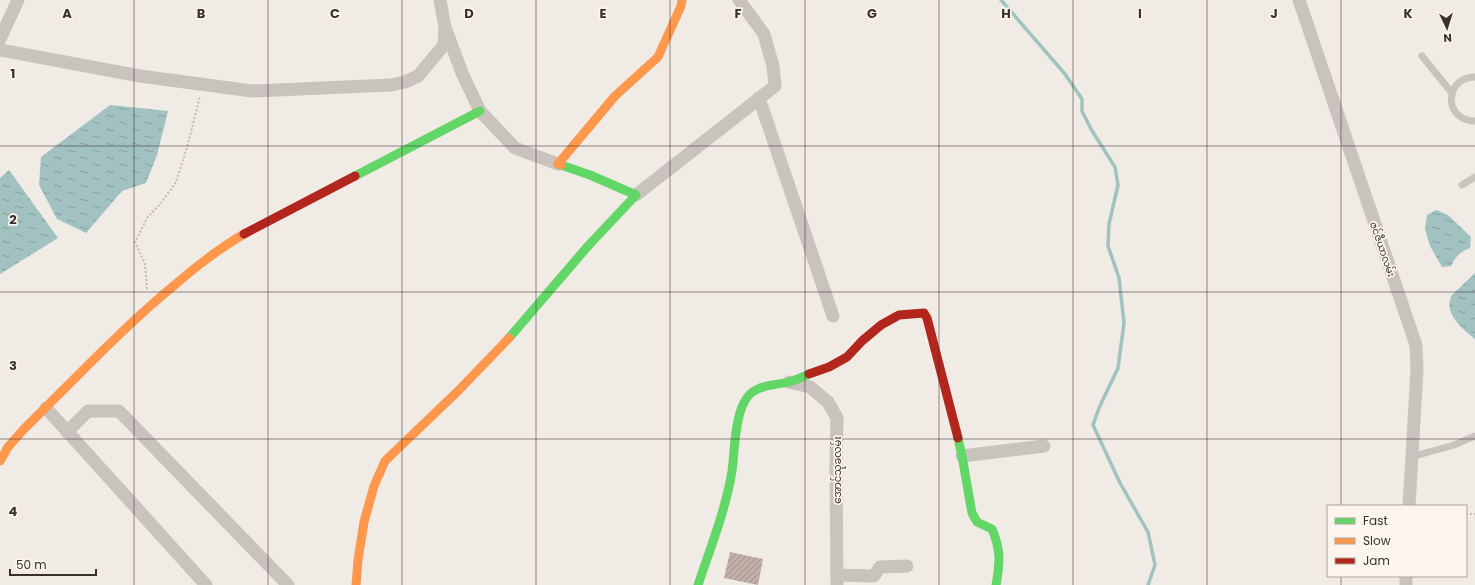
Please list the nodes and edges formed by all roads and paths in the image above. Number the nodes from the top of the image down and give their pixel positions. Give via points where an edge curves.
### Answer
1 (440, 0) edge
2 (682, 0) edge
3 (739, 0) edge
4 (1299, 0) edge
5 (15, 1) edge
6 (445, 27) junction
7 (0, 39) edge
8 (0, 50) edge
9 (1422, 56) dead end
10 (1475, 78) edge
11 (202, 85) junction
12 (1452, 93) junction
13 (758, 98) junction
14 (480, 111) junction
15 (1475, 121) edge
16 (558, 164) junction
17 (1475, 177) edge
18 (1462, 185) dead end
19 (636, 195) junction
20 (149, 306) junction
21 (833, 316) dead end
22 (789, 382) junction
23 (46, 408) junction
24 (67, 432) junction
25 (1475, 436) edge
26 (1044, 446) dead end
27 (962, 456) junction
28 (1411, 457) junction
29 (0, 461) edge
30 (1409, 505) edge
31 (907, 566) dead end
32 (837, 580) edge
33 (206, 585) edge
34 (288, 585) edge
35 (356, 585) edge
36 (698, 585) edge
37 (996, 585) edge

1 - 6 street
2 - 16 street via 658,57 615,96
3 - 13 street via 764,34 772,66 775,86
4 - 28 street, ဇင်ဇီယာလမ်း via 1416,345 1417,370
5 - 7 street
6 - 11 street via 444,45 418,76 405,82 391,85 252,91
6 - 14 street
8 - 11 street
9 - 12 lane
10 - 12 lane via 1464,79
11 - 20 path via 176,182 161,204 147,218 135,242 145,264
12 - 15 lane via 1454,111 1464,119
13 - 19 street
13 - 21 street
14 - 16 street via 515,148
14 - 20 street via 248,231 200,264
16 - 19 street
17 - 18 lane
19 - 35 street via 588,246 514,333 382,464 366,510 357,560
20 - 23 street
22 - 27 street via 847,357 876,329 899,315 924,313
22 - 32 street, အောင်သုခလမ်း via 810,387 828,402 837,418
22 - 36 street via 770,384 753,391 746,400 738,418 732,472 719,523
23 - 24 street
23 - 29 street via 8,447
24 - 33 street
24 - 34 street via 88,411 119,411
25 - 28 lane via 1454,445
26 - 27 street
27 - 37 street via 972,513 977,522 992,529 998,544 1001,558
28 - 30 street, ဇင်ဇီယာလမ်း
31 - 32 street via 880,567 874,576

